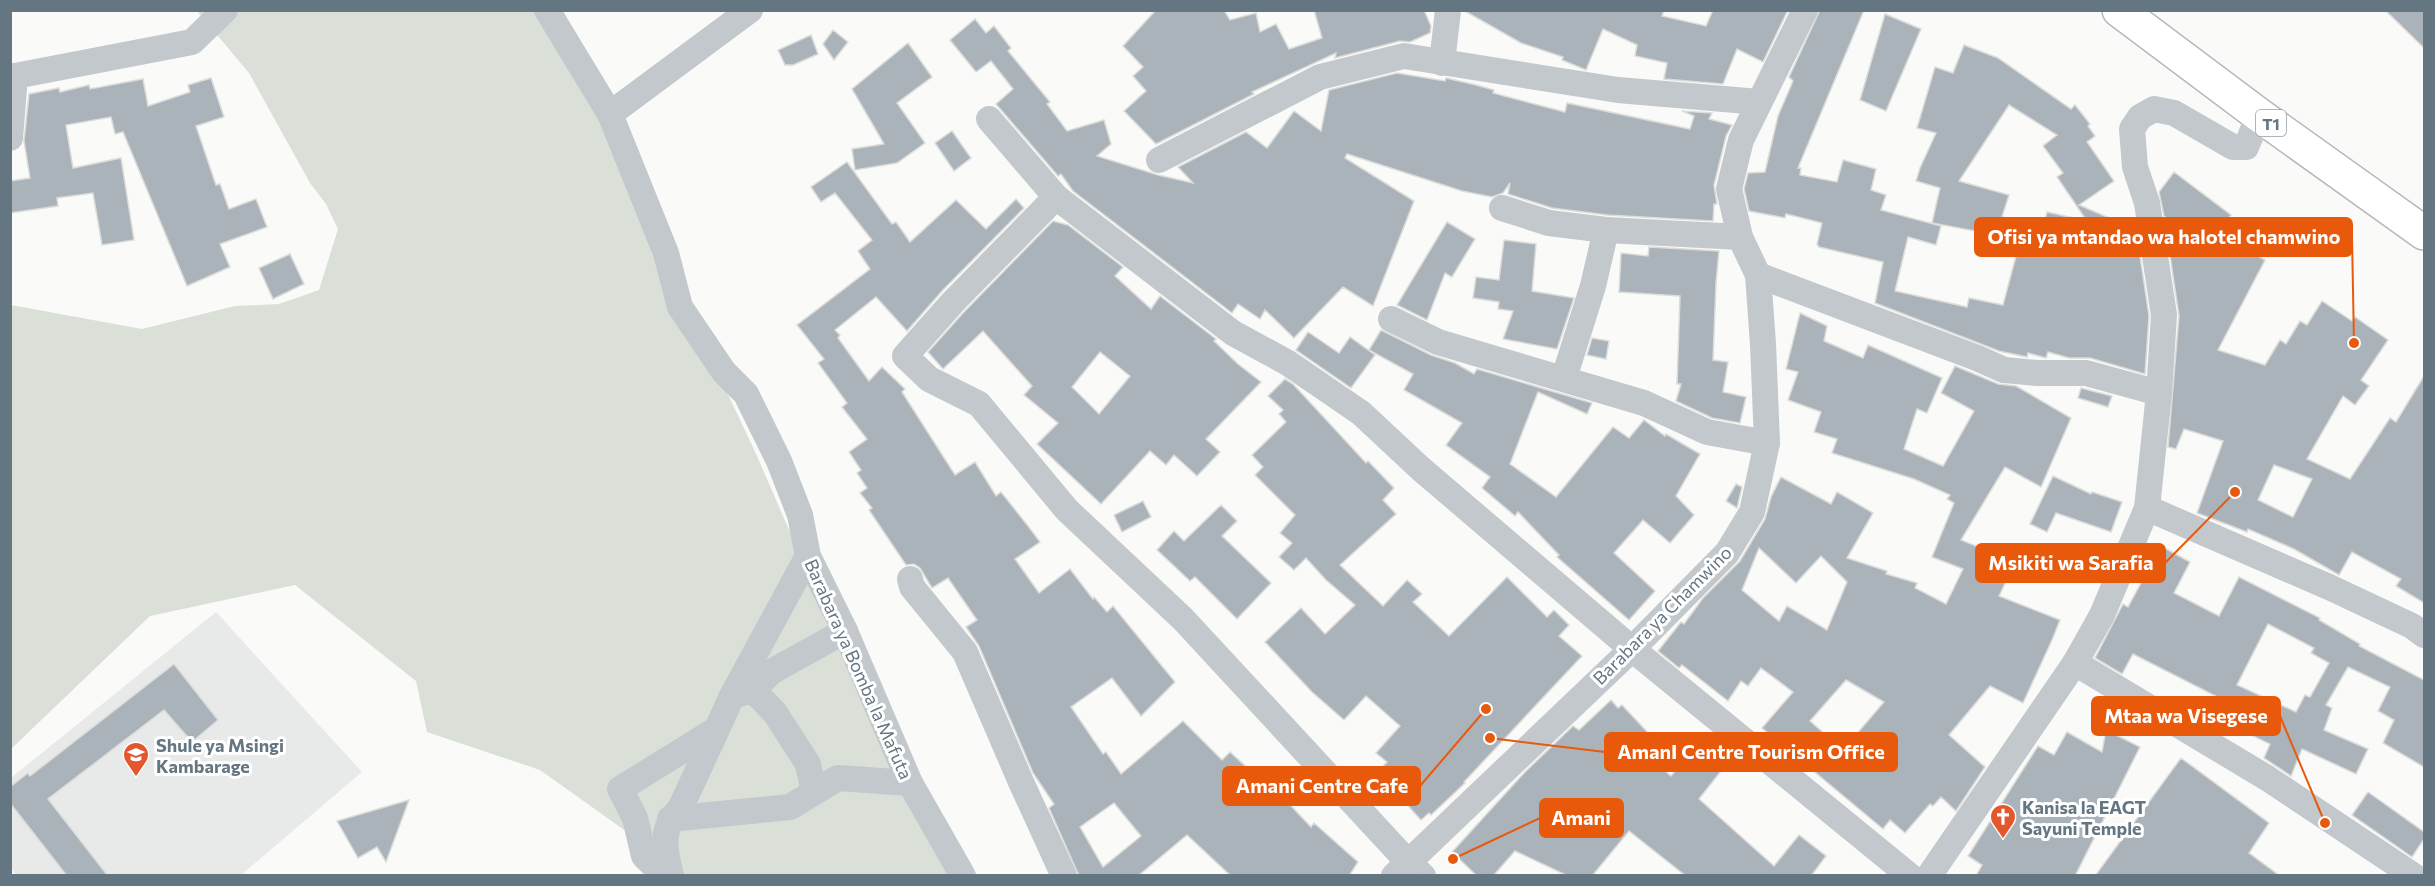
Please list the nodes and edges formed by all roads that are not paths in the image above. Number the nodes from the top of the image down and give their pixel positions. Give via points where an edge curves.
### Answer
1 (225, 10) edge
2 (547, 10) edge
3 (750, 10) edge
4 (1448, 10) edge
5 (1806, 10) edge
6 (2118, 10) edge
7 (1442, 63) junction
8 (13, 76) edge
9 (1759, 102) junction
10 (610, 114) junction
11 (2259, 115) junction
12 (989, 119) dead end
13 (10, 138) edge
14 (1159, 160) dead end
15 (1056, 197) junction
16 (1502, 208) dead end
17 (1606, 230) junction
18 (2424, 233) edge
19 (1740, 237) junction
20 (1758, 275) junction
21 (1391, 319) dead end
22 (1564, 378) junction
23 (2159, 393) junction
24 (1767, 443) junction
25 (2147, 508) junction
26 (808, 556) junction
27 (910, 579) dead end
28 (845, 631) junction
29 (2424, 635) edge
30 (1632, 649) junction
31 (2075, 663) junction
32 (742, 693) junction
33 (717, 729) junction
34 (910, 783) junction
35 (814, 792) junction
36 (670, 819) junction
37 (1408, 871) edge
38 (665, 876) edge
39 (671, 876) edge
40 (963, 876) edge
41 (1064, 876) edge
42 (1910, 876) edge
43 (1929, 876) edge
44 (2414, 876) edge

1 - 8 street via 192,42
2 - 10 street, Barabara ya Bomba la Mafuta
3 - 10 street
4 - 7 street
5 - 9 street, Barabara ya Chamwino
6 - 11 highway, T1
7 - 9 street via 1618,90
7 - 14 street via 1404,56 1320,77
8 - 13 street
9 - 19 street, Barabara ya Chamwino via 1741,140 1729,189
10 - 26 street, Barabara ya Bomba la Mafuta via 666,254 680,307 724,372 746,394 800,514
11 - 18 highway, T1
11 - 23 street via 2246,147 2233,147 2174,113 2154,109 2140,117 2132,129 2135,167 2147,203 2164,315
12 - 15 street
15 - 30 street via 1233,333 1288,363 1361,412 1421,469
15 - 37 street via 905,356 929,380 979,404 1067,510 1183,619
16 - 17 street via 1549,223
17 - 19 street
17 - 22 street
19 - 20 street, Barabara ya Chamwino
20 - 23 street via 2004,370 2086,373
20 - 24 street, Barabara ya Chamwino
21 - 22 street via 1438,342
22 - 24 street via 1644,403 1707,432
23 - 25 street
24 - 30 street, Barabara ya Chamwino via 1752,512 1727,553
25 - 29 street via 2330,586
25 - 31 street via 2102,615
26 - 28 street, Barabara ya Bomba la Mafuta
26 - 32 street
27 - 41 street via 912,587 965,652
28 - 32 street via 771,672
28 - 34 street, Barabara ya Bomba la Mafuta
30 - 37 street, Barabara ya Chamwino
30 - 42 street
31 - 43 street
31 - 44 street via 2267,778
32 - 33 street
32 - 35 street via 775,713 808,764
33 - 36 street via 680,809
33 - 38 street via 620,789 635,818 644,856
34 - 35 street via 838,778
34 - 40 street, Barabara ya Bomba la Mafuta
35 - 36 street via 790,807
36 - 39 street via 664,846

